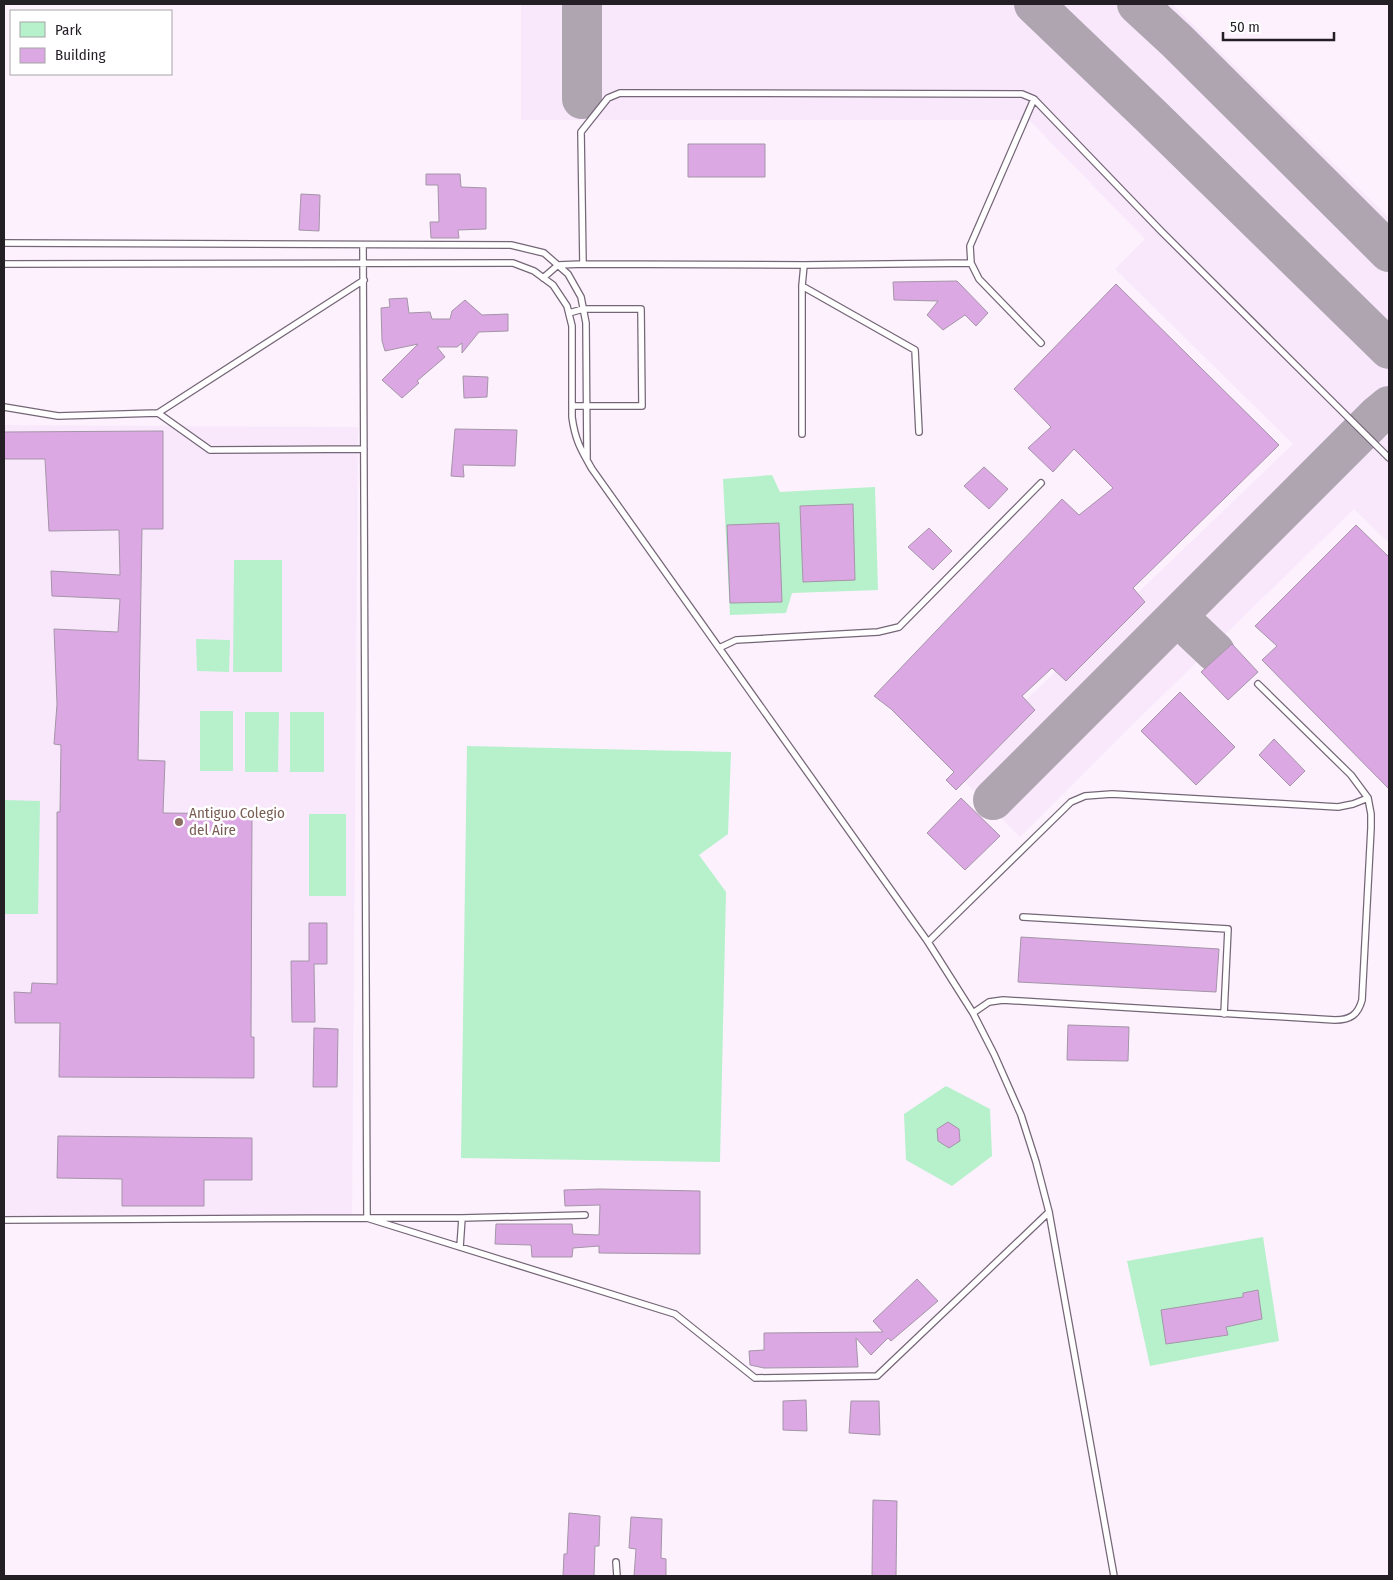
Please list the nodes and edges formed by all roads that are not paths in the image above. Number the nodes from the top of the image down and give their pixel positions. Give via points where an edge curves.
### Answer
1 (1034, 99) junction
2 (4, 243) edge
3 (363, 245) junction
4 (364, 263) junction
5 (971, 263) junction
6 (4, 264) edge
7 (583, 264) junction
8 (558, 265) junction
9 (804, 265) junction
10 (543, 278) junction
11 (364, 280) junction
12 (802, 286) junction
13 (584, 309) junction
14 (569, 313) junction
15 (1040, 343) dead end
16 (572, 406) junction
17 (586, 406) junction
18 (4, 407) edge
19 (158, 413) junction
20 (919, 432) dead end
21 (802, 434) dead end
22 (364, 449) junction
23 (1389, 458) edge
24 (587, 460) junction
25 (1041, 484) dead end
26 (719, 648) junction
27 (1258, 684) dead end
28 (1368, 798) junction
29 (1023, 917) dead end
30 (928, 942) junction
31 (973, 1012) junction
32 (1224, 1014) junction
33 (1049, 1212) junction
34 (585, 1215) dead end
35 (367, 1218) junction
36 (462, 1218) junction
37 (4, 1220) edge
38 (460, 1247) junction
39 (616, 1562) dead end
40 (617, 1576) edge
41 (1114, 1576) edge

1 - 5 lane via 970,246
1 - 7 lane via 1022,94 620,93 608,98 581,132
1 - 23 lane via 1161,231
2 - 3 lane
3 - 4 lane
3 - 8 lane via 511,245 544,253
4 - 6 lane
4 - 10 lane via 513,263
4 - 11 lane
5 - 9 lane
5 - 15 lane via 979,279
7 - 8 lane
7 - 9 lane
8 - 10 lane
8 - 13 lane via 568,274
9 - 12 lane
10 - 14 lane via 553,285
11 - 19 lane
11 - 22 lane
12 - 20 lane via 915,350
12 - 21 lane
13 - 14 lane
13 - 17 lane
13 - 17 lane via 641,309 642,406
14 - 16 lane via 572,326
16 - 17 lane
16 - 24 lane via 578,446
17 - 24 lane
18 - 19 lane via 58,416
19 - 22 lane via 210,450
22 - 35 lane
24 - 26 lane
25 - 26 lane via 899,627 878,632 736,640
26 - 30 lane
27 - 28 lane via 1351,775
28 - 30 lane via 1338,808 1112,794 1085,796 1071,802
28 - 32 lane via 1371,828 1362,1000 1356,1014 1335,1020
29 - 32 lane via 1228,929
30 - 31 lane
31 - 32 lane via 989,1002 1002,1000
31 - 33 lane via 1021,1115
33 - 38 lane via 877,1376 755,1378 675,1314
33 - 41 lane
34 - 36 lane
35 - 36 lane
35 - 37 lane
35 - 38 lane
36 - 38 lane
39 - 40 lane

